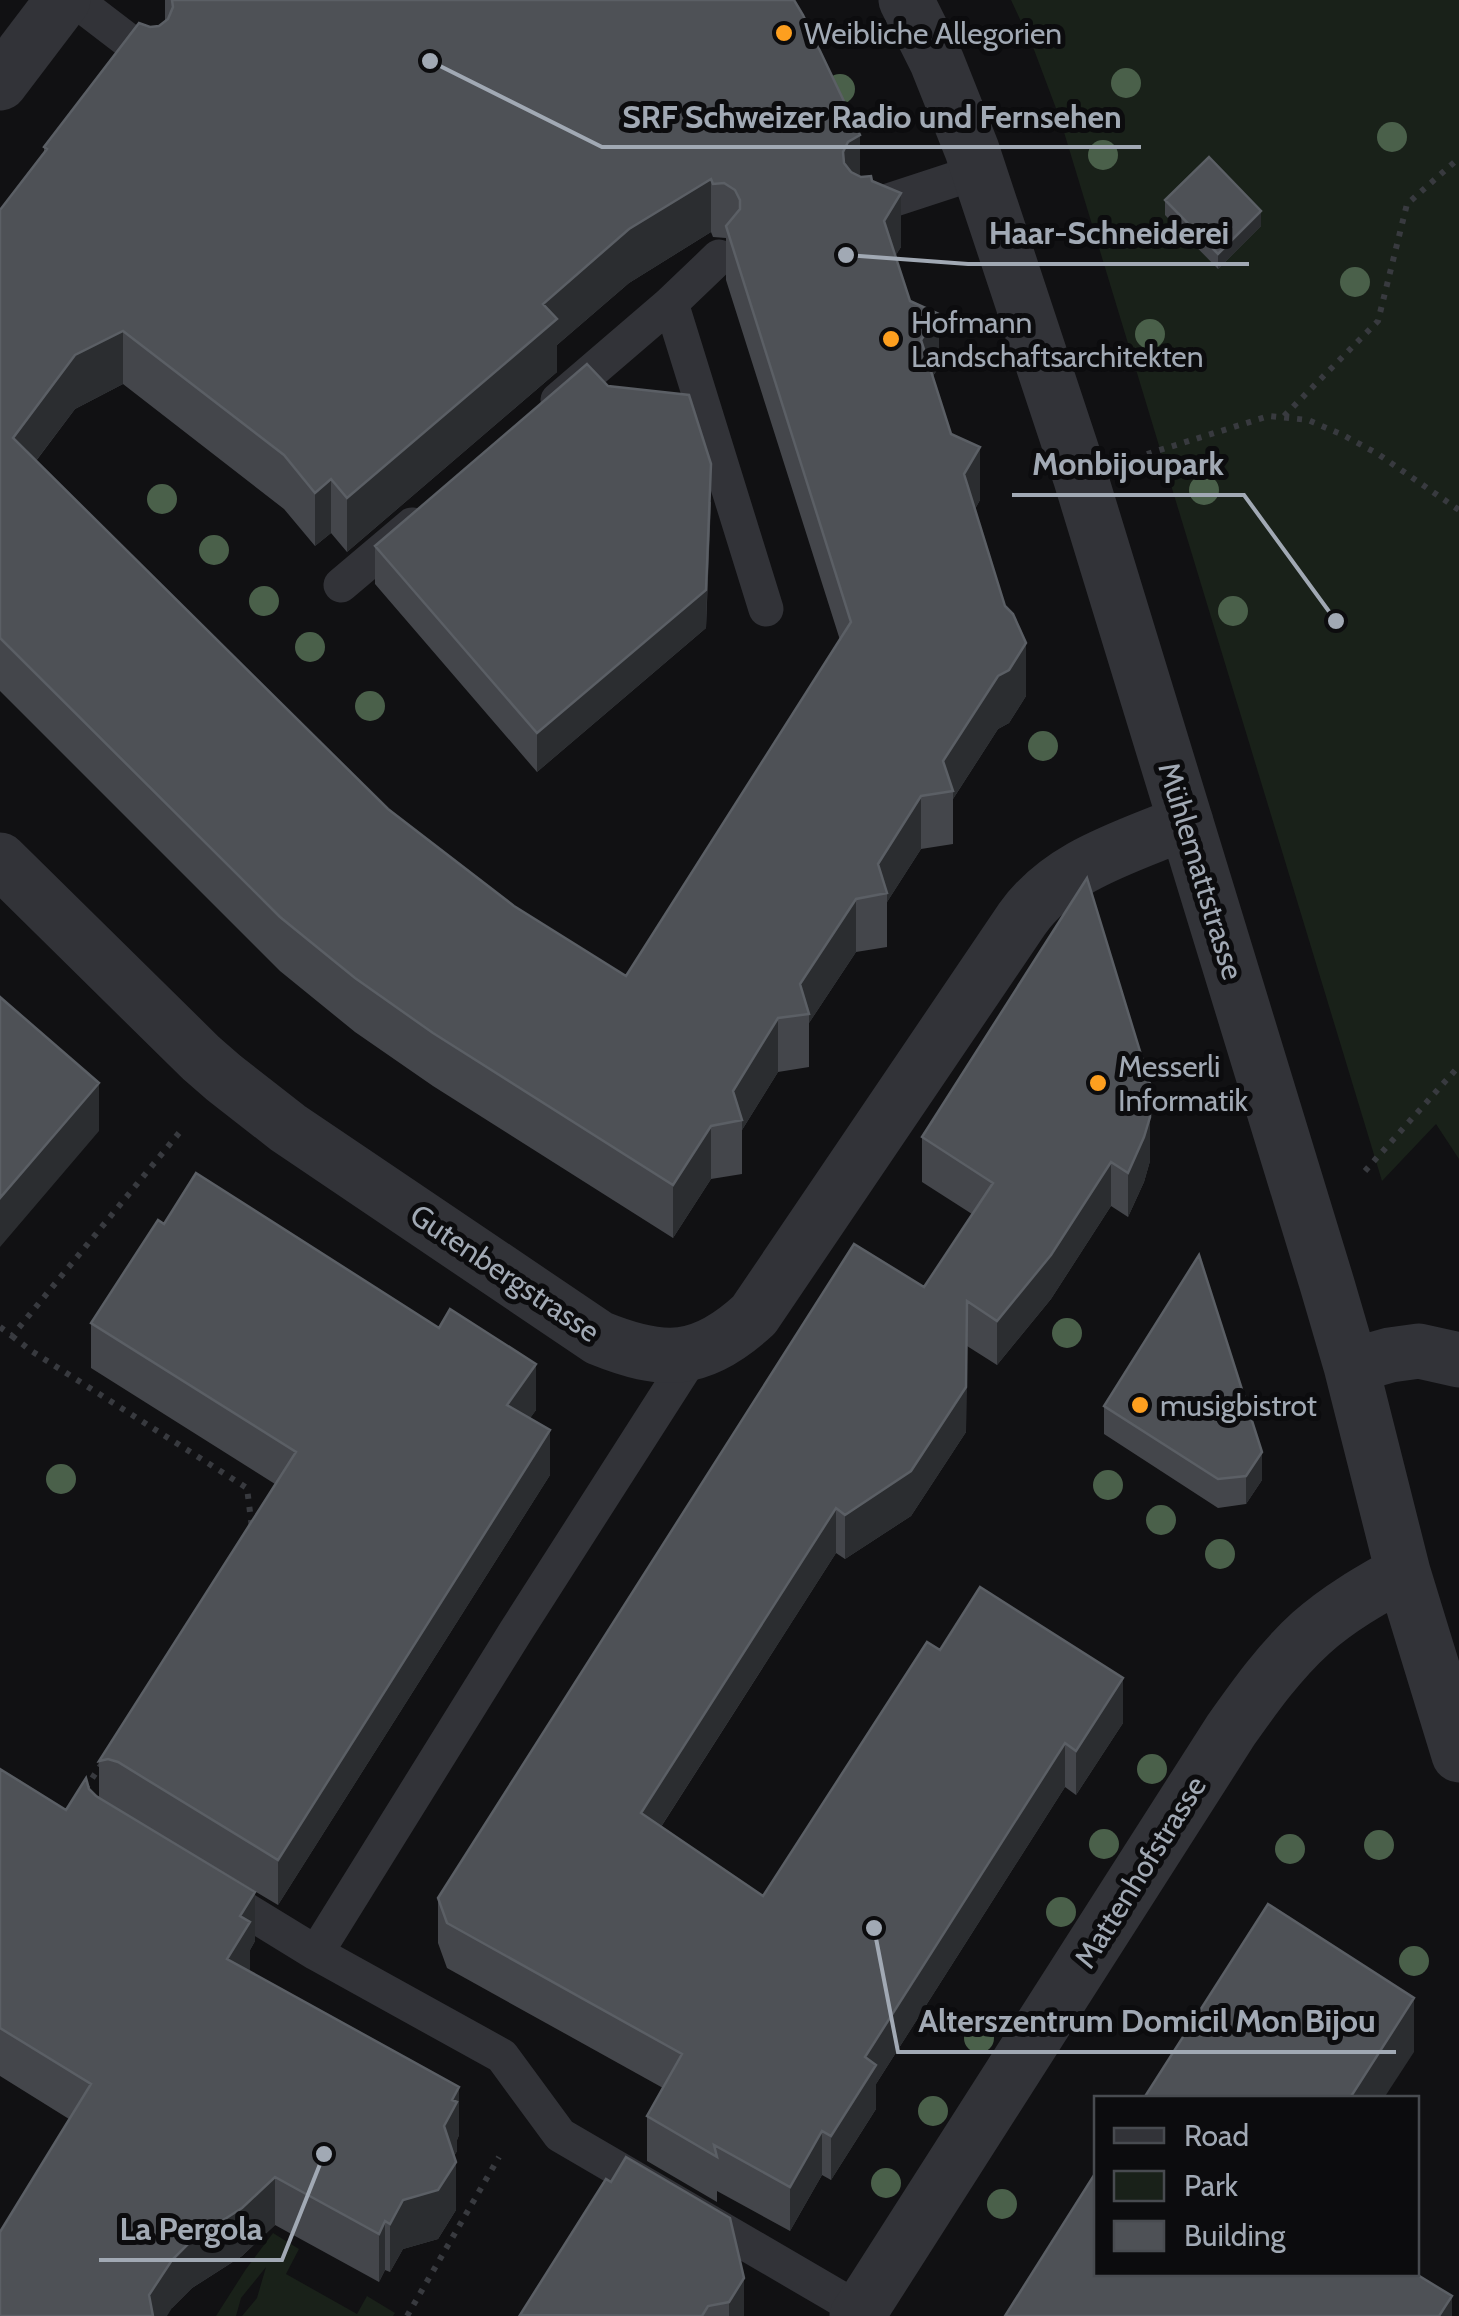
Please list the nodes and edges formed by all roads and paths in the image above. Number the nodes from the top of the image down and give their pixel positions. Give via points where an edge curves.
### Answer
1 (63, 0) edge
2 (75, 0) edge
3 (906, 0) edge
4 (152, 59) edge
5 (0, 83) edge
6 (1459, 158) edge
7 (980, 171) junction
8 (864, 209) edge
9 (719, 257) dead end
10 (671, 303) junction
11 (1284, 416) junction
12 (536, 418) edge
13 (1138, 457) dead end
14 (431, 508) edge
15 (1459, 510) edge
16 (341, 586) dead end
17 (766, 609) dead end
18 (1186, 822) junction
19 (0, 860) edge
20 (1459, 1066) edge
21 (224, 1078) junction
22 (1360, 1175) dead end
23 (0, 1327) edge
24 (12, 1336) junction
25 (695, 1351) junction
26 (1459, 1360) edge
27 (1350, 1366) junction
28 (265, 1505) edge
29 (251, 1508) junction
30 (243, 1543) edge
31 (1403, 1572) junction
32 (109, 1752) edge
33 (1459, 1755) edge
34 (78, 1800) edge
35 (187, 1875) edge
36 (316, 1953) junction
37 (533, 2100) junction
38 (859, 2313) edge
39 (407, 2316) edge

1 - 5 street
2 - 4 lane
3 - 7 street, Mühlemattstrasse
6 - 11 path via 1407,204 1378,321
7 - 8 lane
7 - 18 street, Mühlemattstrasse
9 - 10 lane
10 - 12 lane
10 - 17 lane
11 - 13 path
11 - 15 path via 1358,443
14 - 16 lane
18 - 25 street, Gutenbergstrasse via 1072,871 1044,892 754,1315 731,1336
18 - 27 street, Mühlemattstrasse
19 - 21 street, Gutenbergstrasse
20 - 22 path
21 - 24 path
21 - 25 street, Gutenbergstrasse via 599,1338 659,1357
23 - 24 path
24 - 29 path via 247,1488
25 - 36 lane
26 - 27 street via 1420,1351
27 - 31 street, Mühlemattstrasse
28 - 29 path
29 - 30 path via 253,1527
31 - 33 street, Mühlemattstrasse
31 - 38 street, Mattenhofstrasse via 1311,1633 1248,1706
32 - 34 path
35 - 36 lane
36 - 37 lane via 502,2056
37 - 38 lane via 560,2136
37 - 39 path

